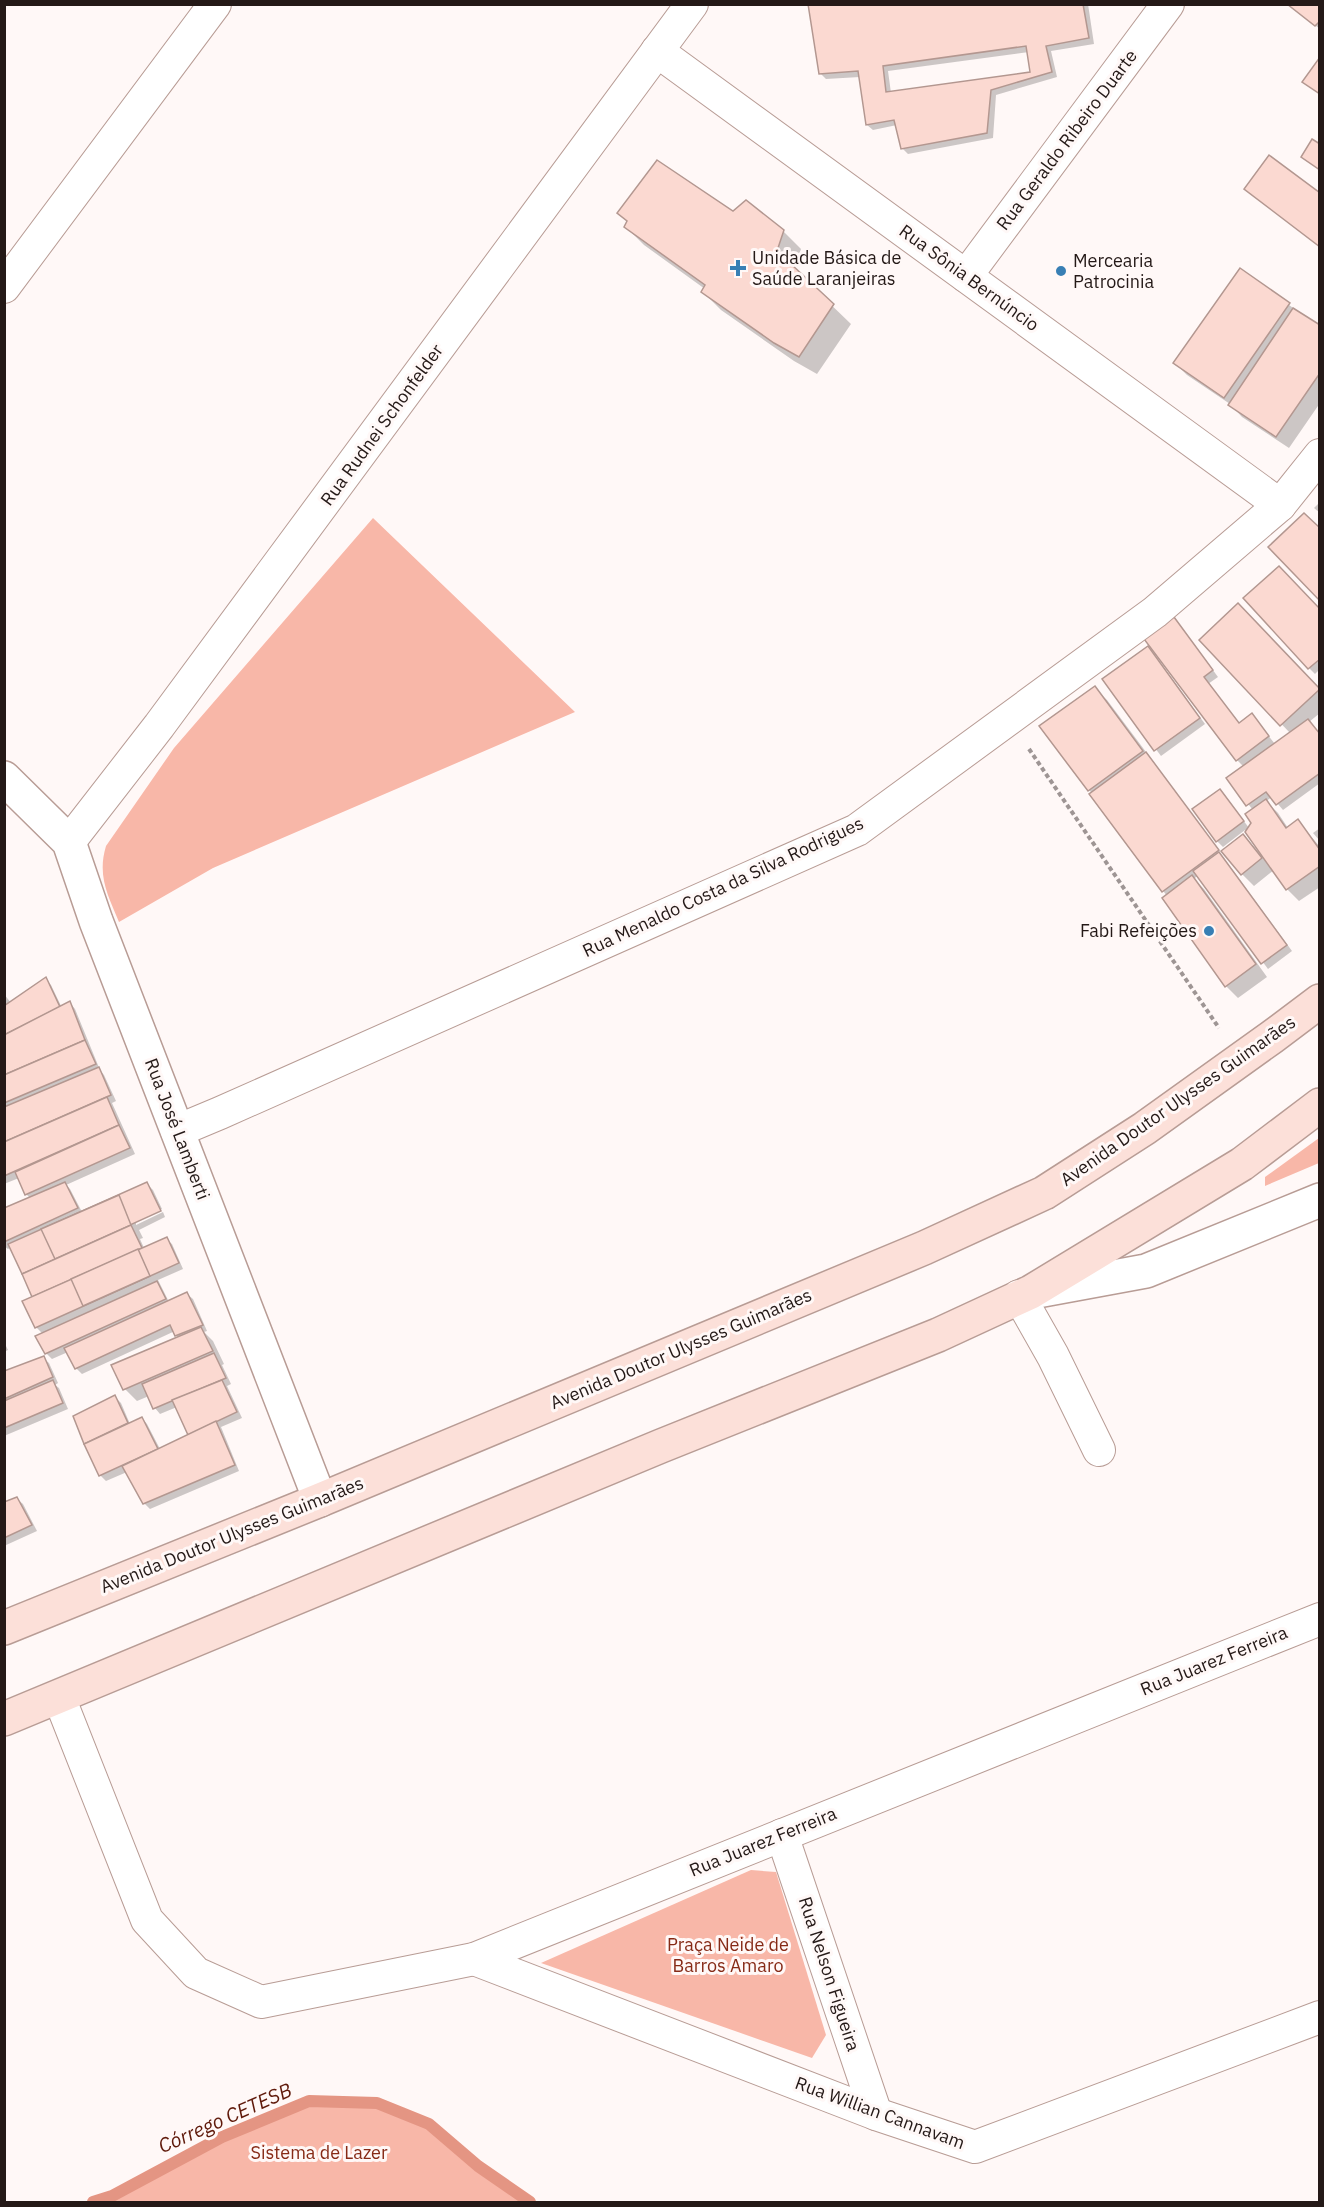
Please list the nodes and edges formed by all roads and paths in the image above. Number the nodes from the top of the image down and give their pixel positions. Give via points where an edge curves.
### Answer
1 (215, 4) edge
2 (692, 4) edge
3 (1168, 4) edge
4 (657, 51) junction
5 (966, 276) junction
6 (4, 286) edge
7 (1320, 455) edge
8 (1280, 505) junction
9 (1008, 718) junction
10 (7, 783) edge
11 (69, 842) junction
12 (1320, 1001) edge
13 (1241, 1060) junction
14 (1320, 1105) edge
15 (177, 1131) junction
16 (1320, 1200) edge
17 (1025, 1294) junction
18 (1099, 1450) dead end
19 (320, 1500) junction
20 (1320, 1619) edge
21 (4, 1628) edge
22 (59, 1697) junction
23 (4, 1719) edge
24 (782, 1834) junction
25 (474, 1959) junction
26 (1320, 2017) edge
27 (876, 2114) junction

1 - 6 street
2 - 4 street, Rua Rudnei Schonfelder
3 - 5 street, Rua Geraldo Ribeiro Duarte
4 - 5 street, Rua Sônia Bernúncio
4 - 11 street, Rua Rudnei Schonfelder via 166,717
5 - 8 street, Rua Sônia Bernúncio
7 - 8 street, Rua Menaldo Costa da Silva Rodrigues
8 - 9 street, Rua Menaldo Costa da Silva Rodrigues via 1155,612
9 - 13 path
9 - 15 street, Rua Menaldo Costa da Silva Rodrigues via 857,830
10 - 11 street, Rua José Lamberti
11 - 15 street, Rua José Lamberti
12 - 13 main road, Avenida Doutor Ulysses Guimarães
13 - 19 main road, Avenida Doutor Ulysses Guimarães via 1044,1193 924,1248
14 - 17 main road via 1242,1164
15 - 19 street, Rua José Lamberti
16 - 17 street via 1146,1271
17 - 18 street
17 - 22 main road via 938,1335
19 - 21 main road, Avenida Doutor Ulysses Guimarães
20 - 24 street, Rua Juarez Ferreira
22 - 23 main road
22 - 25 street, Rua Juarez Ferreira via 147,1920 196,1973 261,2002
24 - 25 street, Rua Juarez Ferreira
24 - 27 street, Rua Nelson Figueira
25 - 27 street, Rua Willian Cannavam
26 - 27 street, Rua Willian Cannavam via 975,2147

